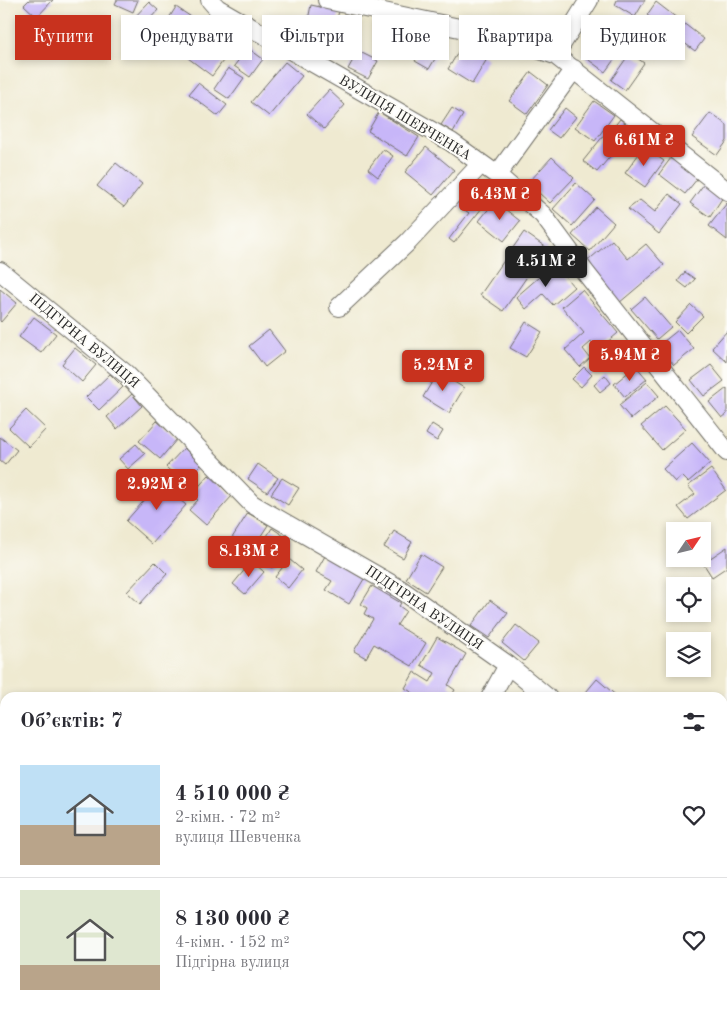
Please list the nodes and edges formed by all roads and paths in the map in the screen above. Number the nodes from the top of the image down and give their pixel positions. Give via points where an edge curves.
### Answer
1 (210, 0) edge
2 (327, 0) edge
3 (589, 0) edge
4 (459, 28) edge
5 (571, 29) edge
6 (562, 60) edge
7 (574, 69) junction
8 (481, 164) junction
9 (497, 175) junction
10 (727, 191) edge
11 (0, 271) edge
12 (339, 306) dead end
13 (727, 452) edge
14 (508, 664) junction
15 (493, 692) edge
16 (541, 692) edge

1 - 8 street, ВУЛИЦЯ ШЕВЧЕНКА via 217,8 451,142
2 - 4 street
3 - 5 street
6 - 7 street
7 - 9 street
7 - 10 street
8 - 9 street, ВУЛИЦЯ ШЕВЧЕНКА
8 - 12 street via 408,242
9 - 13 street, ВУЛИЦЯ ШЕВЧЕНКА via 543,215
11 - 14 street, ПІДГІРНА ВУЛИЦЯ via 126,374 252,504 400,588
14 - 15 street
14 - 16 street, ПІДГІРНА ВУЛИЦЯ

